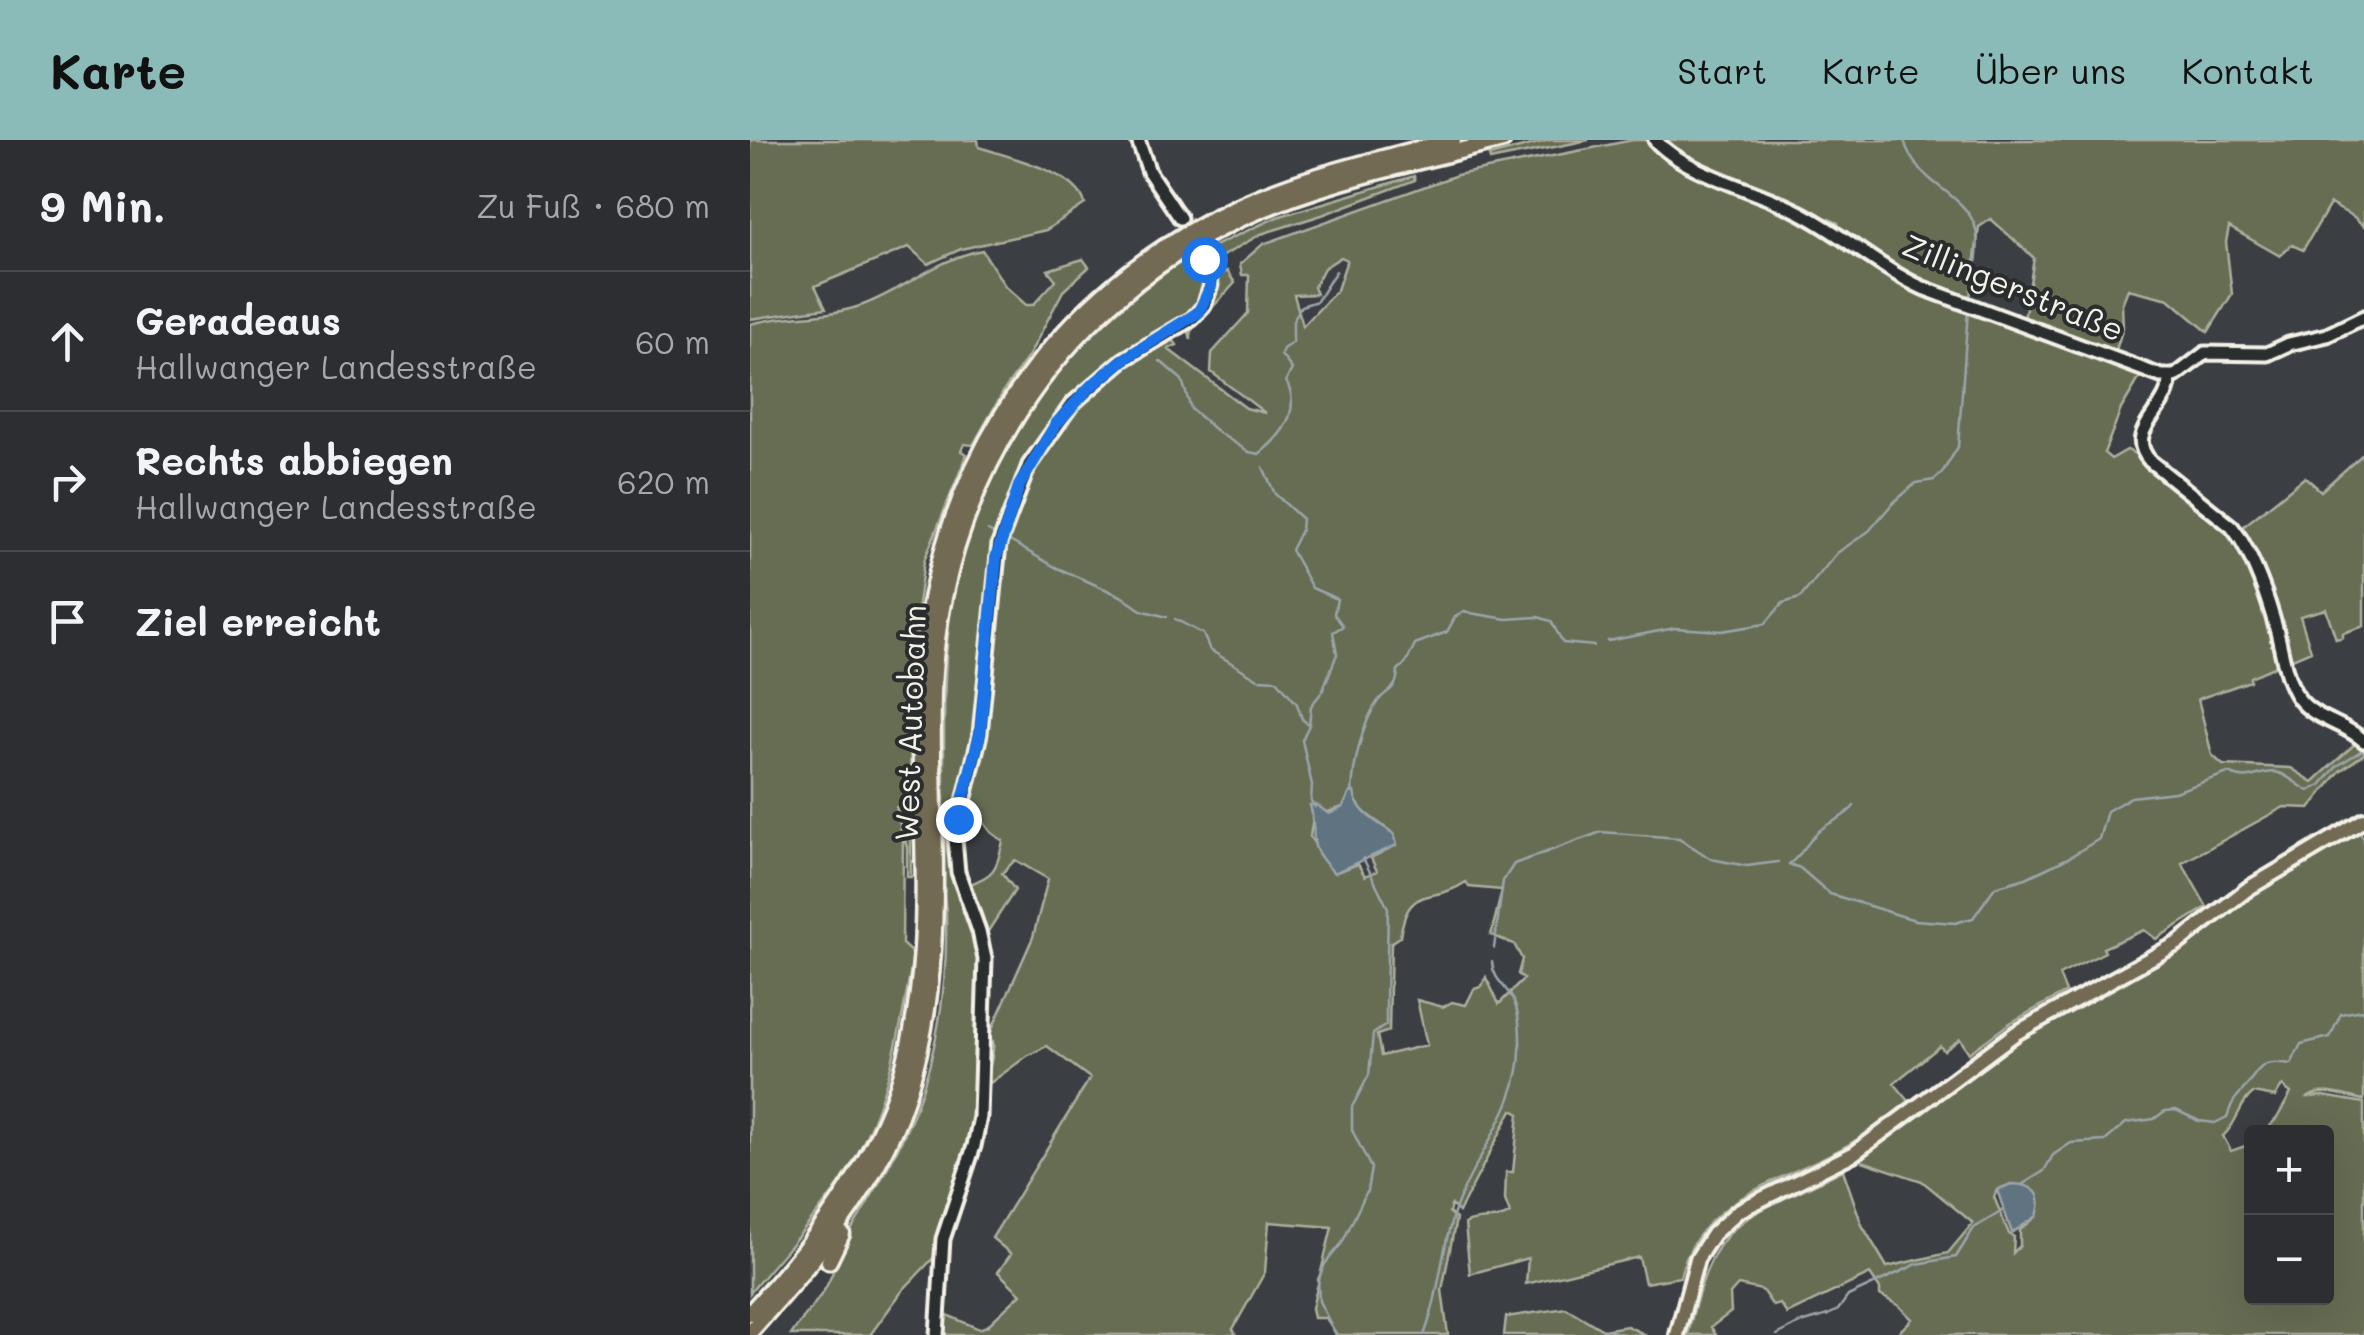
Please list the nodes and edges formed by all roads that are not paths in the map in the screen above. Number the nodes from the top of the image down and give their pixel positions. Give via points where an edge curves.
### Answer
1 (1138, 140) edge
2 (1453, 140) edge
3 (1503, 140) edge
4 (1655, 140) edge
5 (1180, 218) dead end
6 (1200, 252) dead end
7 (2364, 317) edge
8 (2169, 378) junction
9 (2364, 741) edge
10 (2364, 820) edge
11 (848, 1213) junction
12 (829, 1260) dead end
13 (750, 1313) edge
14 (750, 1332) edge
15 (937, 1335) edge
16 (1677, 1335) edge

1 - 5 street via 1145,164
2 - 13 highway, West Autobahn via 1266,194 1174,241 1066,329 994,426 951,520 929,606 920,711 920,958 901,1075 851,1185
3 - 11 highway, West Autobahn via 1304,194 1194,243 1083,330 1007,429 963,524 939,625 934,936 923,1033 900,1116
4 - 8 street, Zillingerstraße via 1681,159 1801,212 1897,276
6 - 15 street via 1211,286 1204,306 1072,404 1029,466 999,544 980,734 955,846 985,953 980,1117 943,1240
7 - 8 street via 2268,354 2206,353
8 - 9 street via 2170,390 2140,448 2240,538 2300,700
10 - 16 main road via 2249,888 2178,943 2016,1032 1853,1154 1738,1210 1697,1258
11 - 12 highway
11 - 14 highway, West Autobahn

